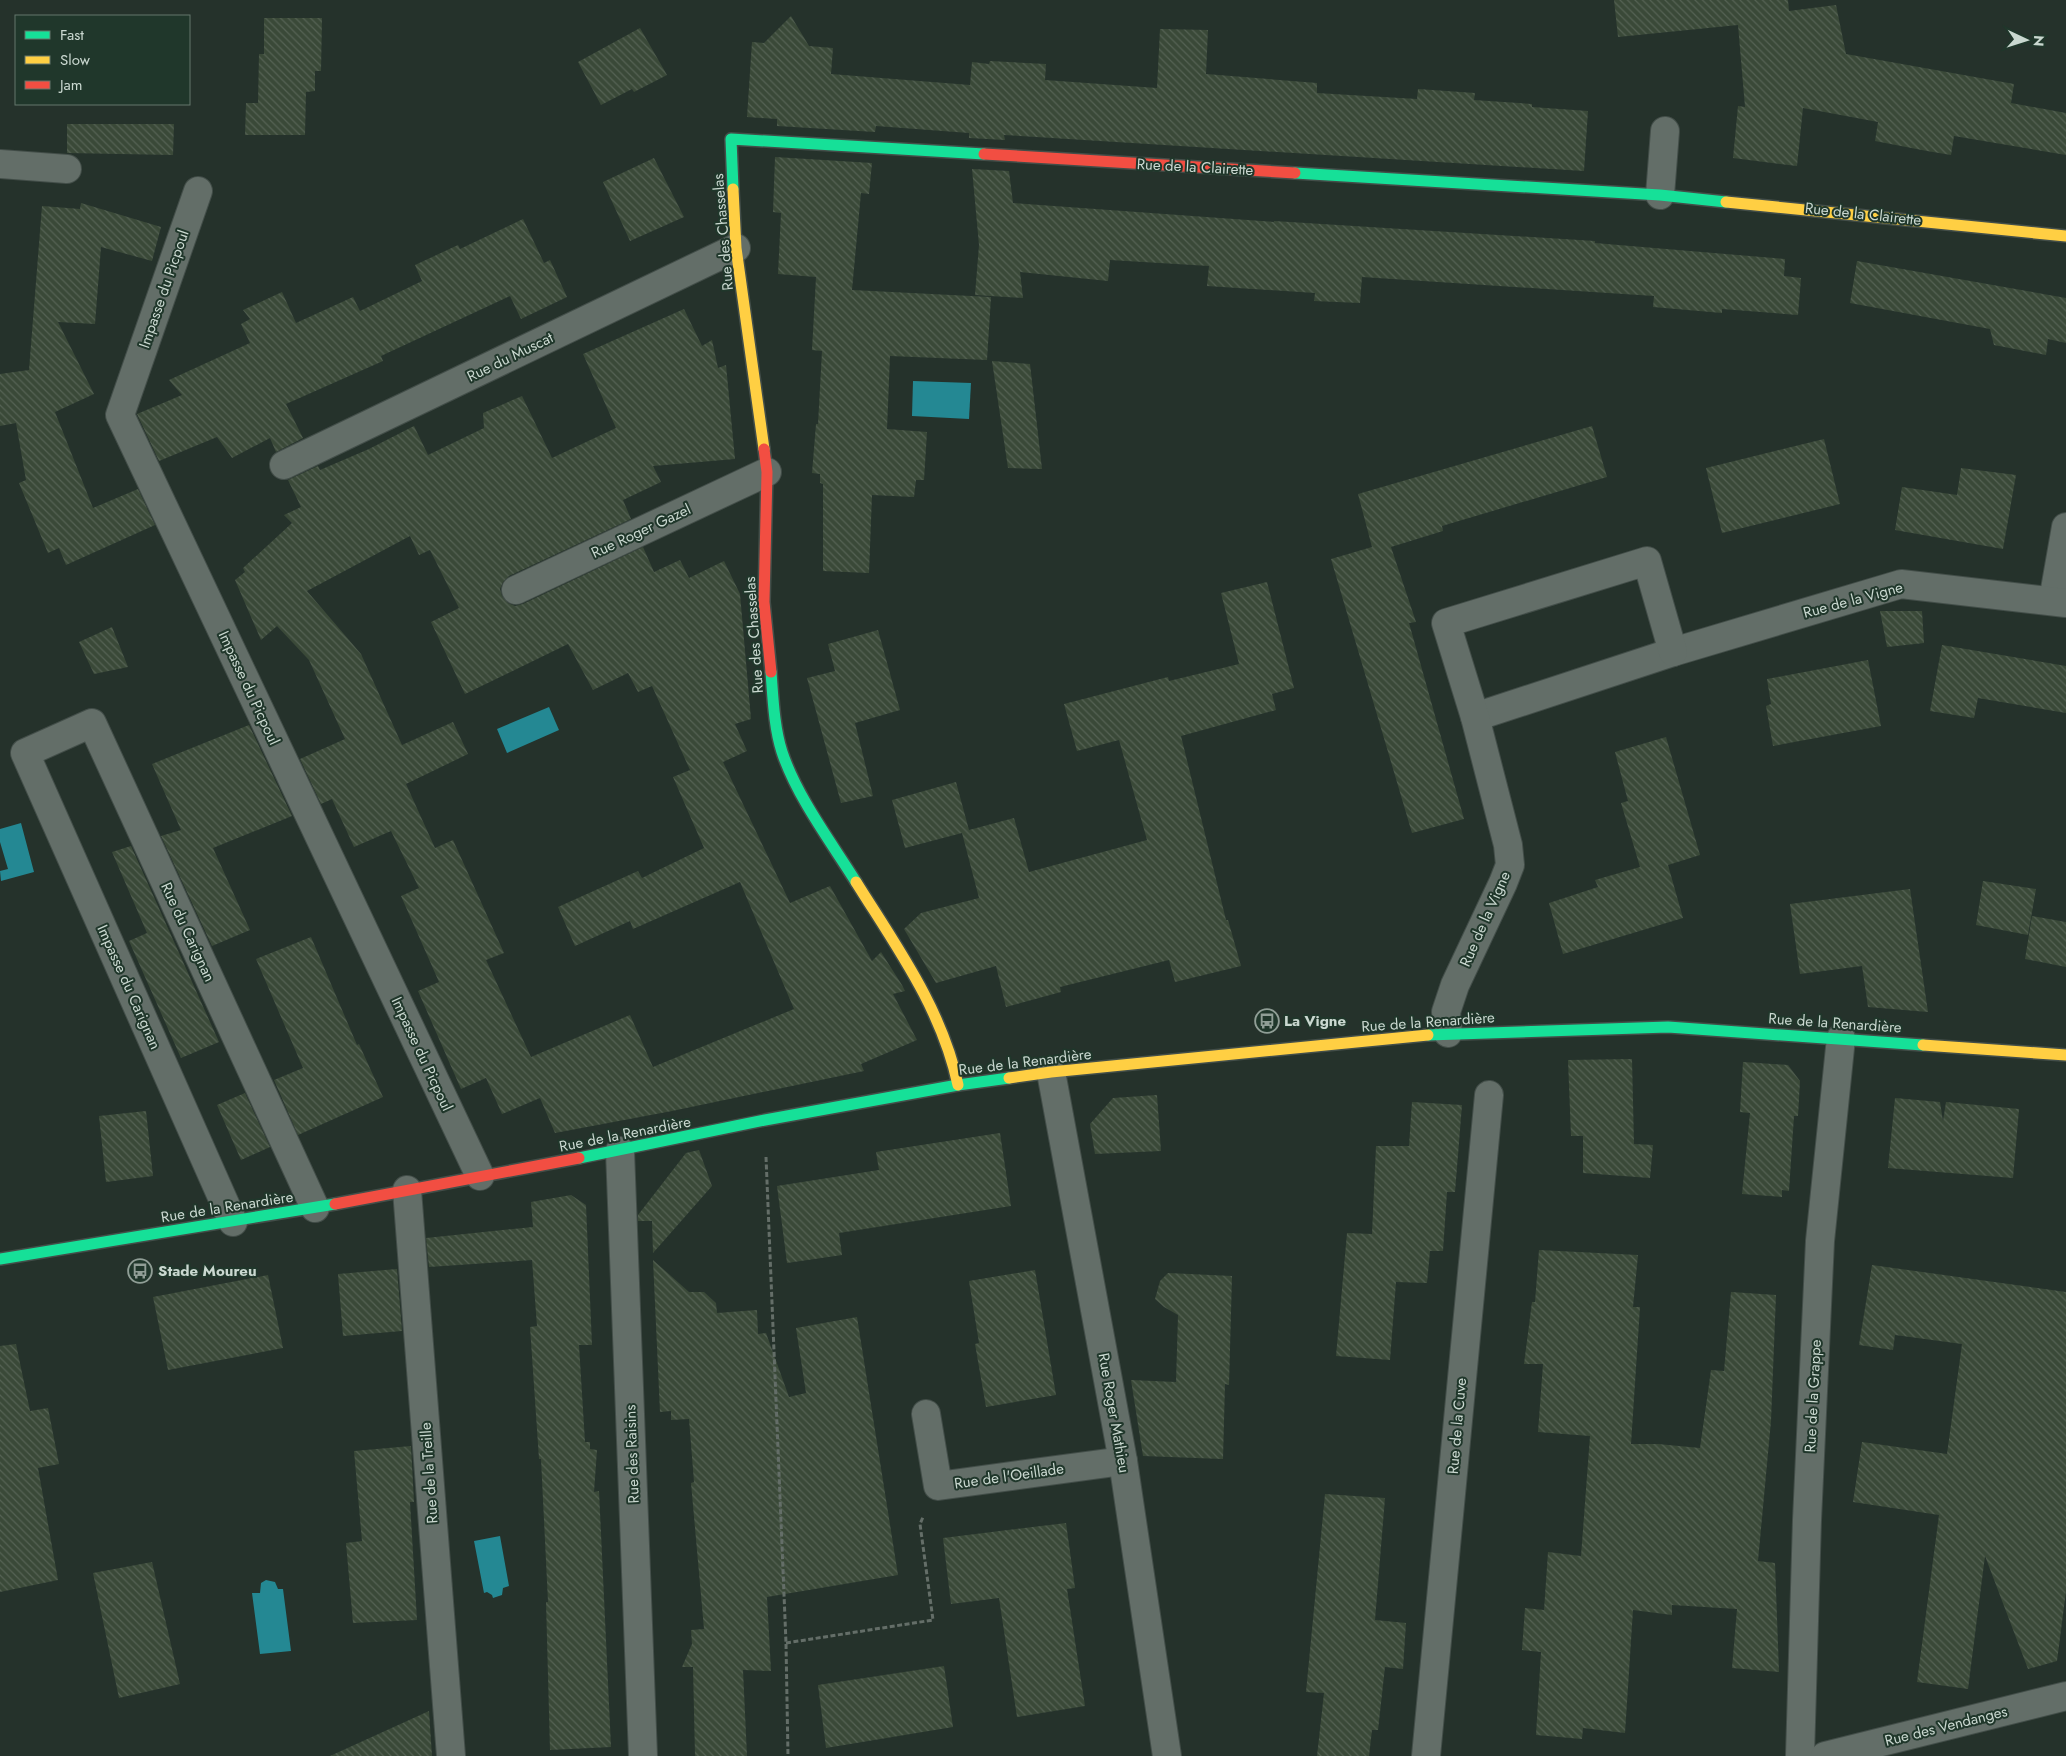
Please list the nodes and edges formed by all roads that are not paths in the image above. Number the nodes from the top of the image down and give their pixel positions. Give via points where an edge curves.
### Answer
1 (1665, 130) dead end
2 (731, 139) joint
3 (0, 164) edge
4 (67, 169) dead end
5 (198, 191) dead end
6 (1660, 194) junction
7 (2066, 236) edge
8 (736, 248) junction
9 (284, 465) dead end
10 (767, 472) junction
11 (2066, 527) edge
12 (516, 590) dead end
13 (2060, 602) edge
14 (1673, 652) junction
15 (1475, 716) junction
16 (25, 753) joint
17 (1448, 1033) junction
18 (1841, 1038) junction
19 (2066, 1055) edge
20 (1051, 1072) junction
21 (958, 1085) junction
22 (1488, 1095) dead end
23 (620, 1151) junction
24 (480, 1176) junction
25 (407, 1190) junction
26 (315, 1208) junction
27 (233, 1222) junction
28 (0, 1259) edge
29 (926, 1414) dead end
30 (1123, 1461) junction
31 (2066, 1696) edge
32 (451, 1756) edge
33 (643, 1756) edge
34 (1167, 1756) edge
35 (1426, 1756) edge
36 (1800, 1756) edge
37 (1825, 1756) edge

1 - 6 street
2 - 6 street, Rue de la Clairette
2 - 8 street, Rue des Chasselas
3 - 4 street
5 - 24 street, Impasse du Picpoul via 120,415
6 - 7 street, Rue de la Clairette
8 - 9 street, Rue du Muscat
8 - 10 street, Rue des Chasselas
10 - 12 street, Rue Roger Gazel
10 - 21 street, Rue des Chasselas via 764,602 776,724 782,752 800,792 923,992 953,1060
11 - 13 street
13 - 14 street, Rue de la Vigne via 1901,584
14 - 15 street, Rue de la Vigne
14 - 15 street, Rue de la Vigne via 1647,561 1446,623
15 - 17 street, Rue de la Vigne via 1508,845 1510,865 1455,986 1446,1012
16 - 26 street, Rue du Carignan via 92,723
16 - 27 street, Impasse du Carignan
17 - 18 street, Rue de la Renardière via 1668,1027
17 - 20 street, Rue de la Renardière
18 - 19 street, Rue de la Renardière
18 - 36 street, Rue de la Grappe via 1820,1241
20 - 21 street, Rue de la Renardière
20 - 30 street, Rue Roger Mathieu
21 - 23 street, Rue de la Renardière via 765,1120
22 - 35 street, Rue de la Cuve
23 - 24 street, Rue de la Renardière
23 - 33 street, Rue des Raisins
24 - 25 street, Rue de la Renardière
25 - 26 street, Rue de la Renardière
25 - 32 street, Rue de la Treille
26 - 27 street, Rue de la Renardière
27 - 28 street, Rue de la Renardière
29 - 30 street, Rue de l'Oeillade via 938,1486
30 - 34 street, Rue Roger Mathieu
31 - 37 street, Rue des Vendanges

